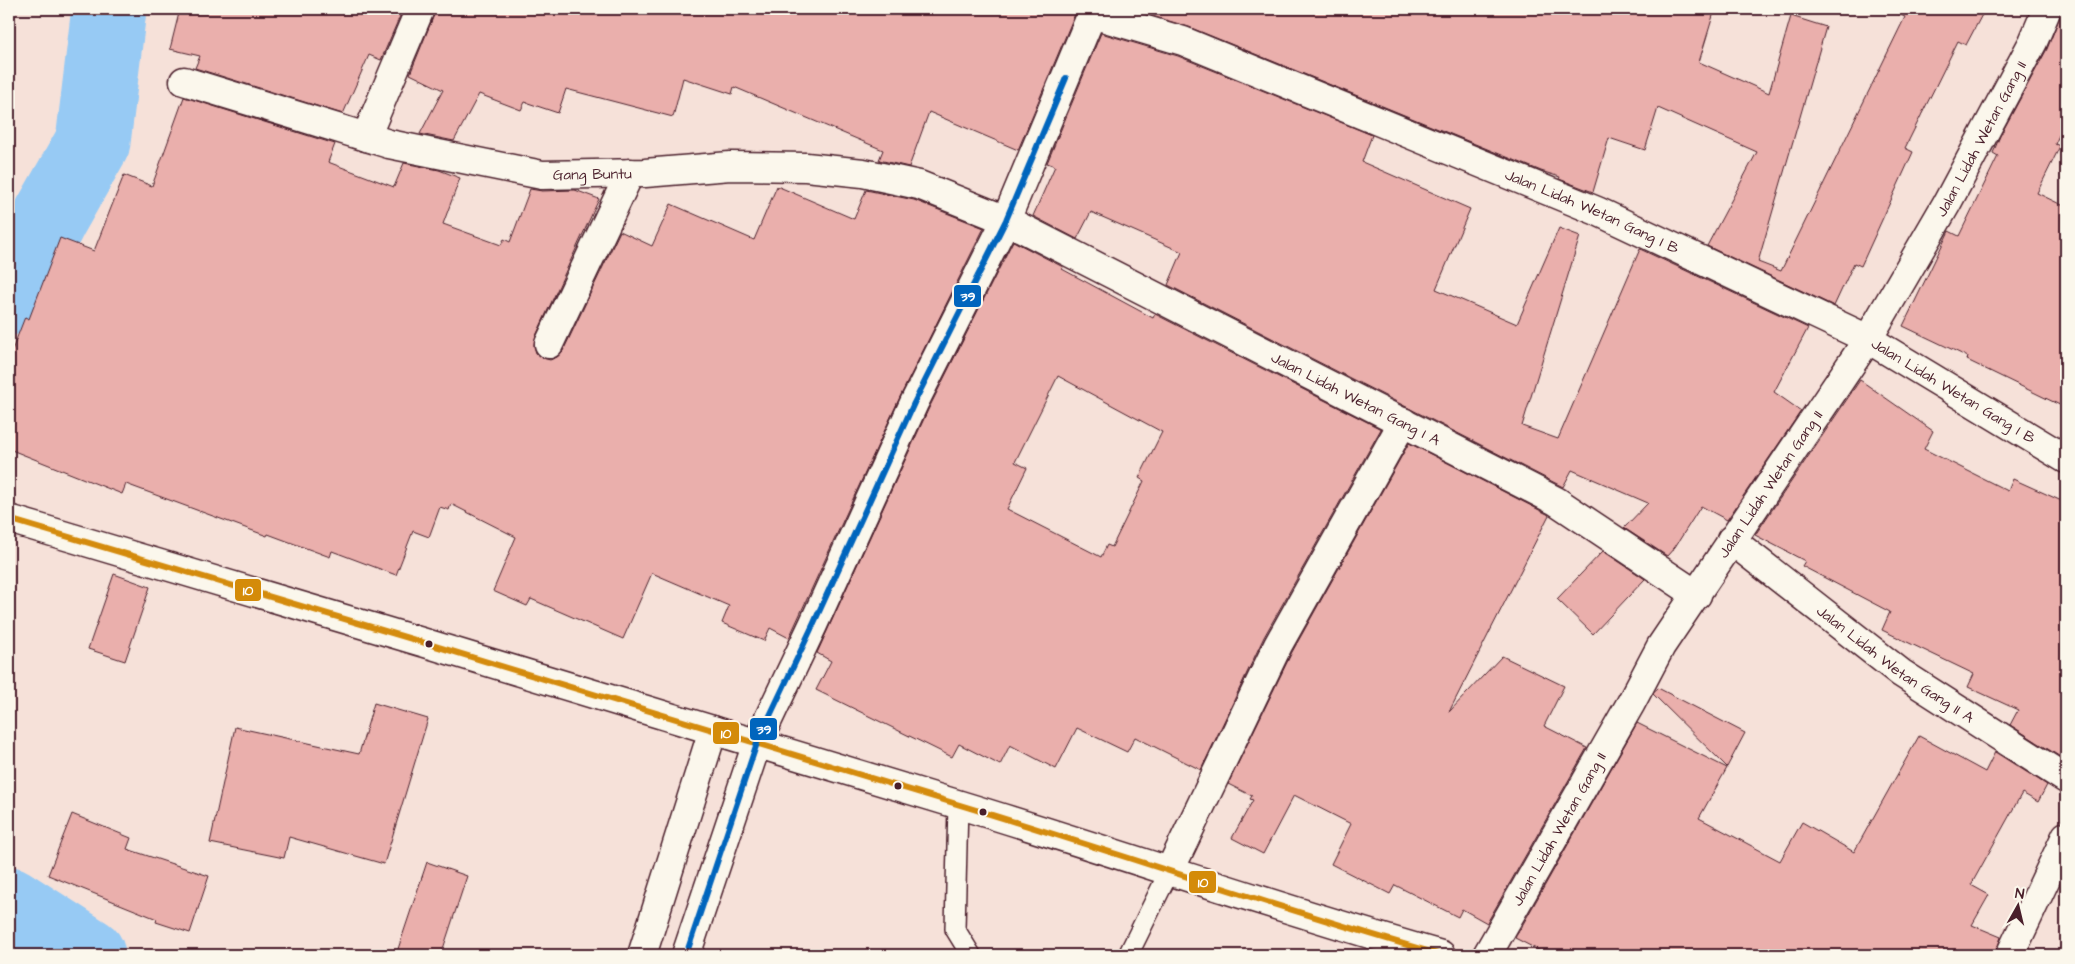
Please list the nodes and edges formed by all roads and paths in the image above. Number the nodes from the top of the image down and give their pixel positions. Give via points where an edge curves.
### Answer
1 (420, 9) edge
2 (2047, 9) edge
3 (1093, 12) edge
4 (184, 81) dead end
5 (366, 137) junction
6 (630, 173) junction
7 (1006, 220) junction
8 (1868, 339) junction
9 (549, 344) dead end
10 (1403, 422) junction
11 (2066, 459) edge
12 (9, 520) edge
13 (1731, 540) junction
14 (1697, 595) junction
15 (713, 730) junction
16 (757, 743) junction
17 (2066, 779) edge
18 (958, 804) junction
19 (2066, 836) edge
20 (1170, 870) junction
21 (642, 955) edge
22 (686, 955) edge
23 (971, 955) edge
24 (1128, 955) edge
25 (1442, 955) edge
26 (1487, 955) edge
27 (2010, 955) edge

1 - 5 street
2 - 8 street, Jalan Lidah Wetan Gang II via 2033,42 1947,203
3 - 7 street
3 - 8 street, Jalan Lidah Wetan Gang I B via 1183,41 1597,211
4 - 5 street, Gang Buntu
5 - 6 street, Gang Buntu via 542,175
6 - 7 street, Gang Buntu via 730,166 806,167 863,173 919,185
6 - 9 street
7 - 10 street, Jalan Lidah Wetan Gang I A
7 - 16 street via 914,402
8 - 11 street, Jalan Lidah Wetan Gang I B
8 - 13 street, Jalan Lidah Wetan Gang II
10 - 14 street, Jalan Lidah Wetan Gang I A via 1556,501
10 - 20 street via 1278,645
12 - 15 street
13 - 14 street, Jalan Lidah Wetan Gang II
13 - 17 street, Jalan Lidah Wetan Gang II A via 1901,673
14 - 26 street, Jalan Lidah Wetan Gang II via 1661,646
15 - 16 street
15 - 21 street
16 - 18 street
16 - 22 street
18 - 20 street
18 - 23 lane via 955,929
19 - 27 street
20 - 24 lane
20 - 25 street via 1330,923

